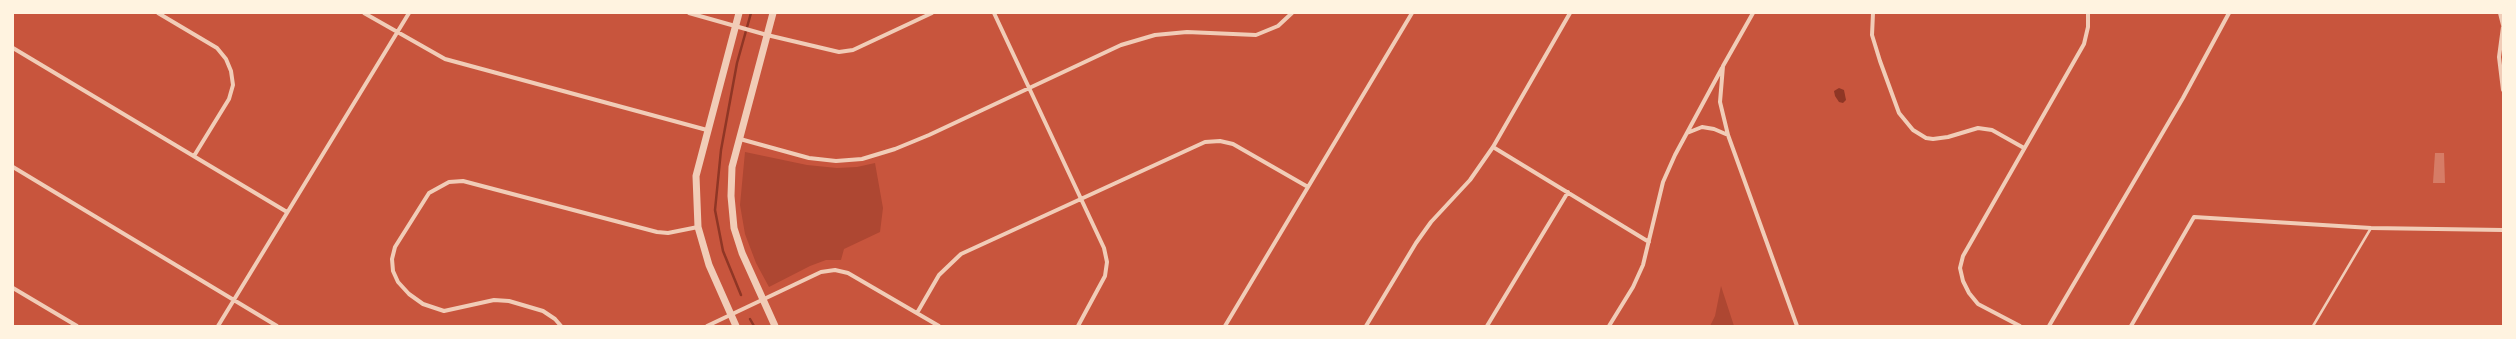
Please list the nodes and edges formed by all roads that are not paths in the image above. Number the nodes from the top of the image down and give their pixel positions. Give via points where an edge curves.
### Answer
1 (158, 13) edge
2 (364, 13) edge
3 (409, 13) edge
4 (689, 13) edge
5 (739, 13) edge
6 (773, 13) edge
7 (932, 13) edge
8 (994, 13) edge
9 (1292, 13) edge
10 (1412, 13) edge
11 (1570, 13) edge
12 (1753, 13) edge
13 (1873, 13) edge
14 (2088, 13) edge
15 (2229, 13) edge
16 (2500, 13) edge
17 (736, 25) junction
18 (2503, 26) edge
19 (397, 33) junction
20 (767, 35) junction
21 (13, 48) edge
22 (1723, 66) junction
23 (1029, 88) junction
24 (2503, 90) edge
25 (707, 130) junction
26 (1687, 133) junction
27 (1728, 135) junction
28 (740, 139) junction
29 (1493, 147) junction
30 (2024, 148) junction
31 (194, 156) junction
32 (13, 168) edge
33 (1308, 187) junction
34 (1568, 192) junction
35 (1080, 198) junction
36 (287, 212) junction
37 (698, 227) junction
38 (2371, 228) junction
39 (2503, 230) edge
40 (1649, 242) junction
41 (13, 288) edge
42 (234, 300) junction
43 (762, 300) junction
44 (917, 313) junction
45 (731, 315) junction
46 (77, 326) edge
47 (218, 326) edge
48 (278, 326) edge
49 (561, 326) edge
50 (707, 326) edge
51 (736, 326) edge
52 (775, 326) edge
53 (939, 326) edge
54 (1078, 326) edge
55 (1225, 326) edge
56 (1366, 326) edge
57 (1487, 326) edge
58 (1609, 326) edge
59 (1797, 326) edge
60 (2020, 326) edge
61 (2050, 326) edge
62 (2131, 326) edge
63 (2313, 326) edge

1 - 31 street via 217,48 232,72 229,99
2 - 19 street
3 - 19 street
4 - 17 street
5 - 17 street
6 - 20 street
7 - 20 street via 853,50 839,52
8 - 23 street
9 - 23 street via 1278,26 1256,34 1187,32 1155,35 1110,50
10 - 33 street
11 - 29 street via 1564,28
12 - 22 street
13 - 30 street via 1872,35 1880,61 1899,113 1913,130 1933,139 1978,128 1992,130
14 - 30 street via 2084,44
15 - 61 street via 2183,98
16 - 18 street
17 - 20 street
17 - 25 street
18 - 24 street via 2498,57
19 - 25 street via 451,61
19 - 36 street
20 - 28 street
21 - 31 street
22 - 26 street
22 - 27 street via 1720,102
23 - 28 street via 922,138 862,159 836,161 809,158
23 - 35 street
25 - 37 street via 696,176
26 - 27 street via 1702,127
26 - 40 street via 1663,182
27 - 59 street
28 - 43 street via 732,167 734,228
29 - 34 street
29 - 56 street via 1470,180 1431,222 1416,243
30 - 60 street via 1963,256 1960,268 1962,281 1978,304
31 - 36 street
32 - 42 street
33 - 35 street via 1233,144 1220,141 1195,145
33 - 55 street
34 - 40 street
34 - 57 street
35 - 44 street via 961,254 939,275
35 - 54 street via 1104,248 1107,262 1105,276
36 - 42 street
37 - 45 street via 709,264
37 - 49 street via 668,233 657,232 463,181 449,182 429,193 395,247 392,259 393,271 398,282 409,294 423,304 444,311 494,300 509,301 543,311
38 - 39 street
38 - 62 street via 2194,217
38 - 63 lane
40 - 58 street via 1643,265 1633,287
41 - 46 street
42 - 47 street
42 - 48 street
43 - 44 street via 821,272 835,270 848,273
43 - 45 street
43 - 52 street
44 - 53 street
45 - 50 street
45 - 51 street

